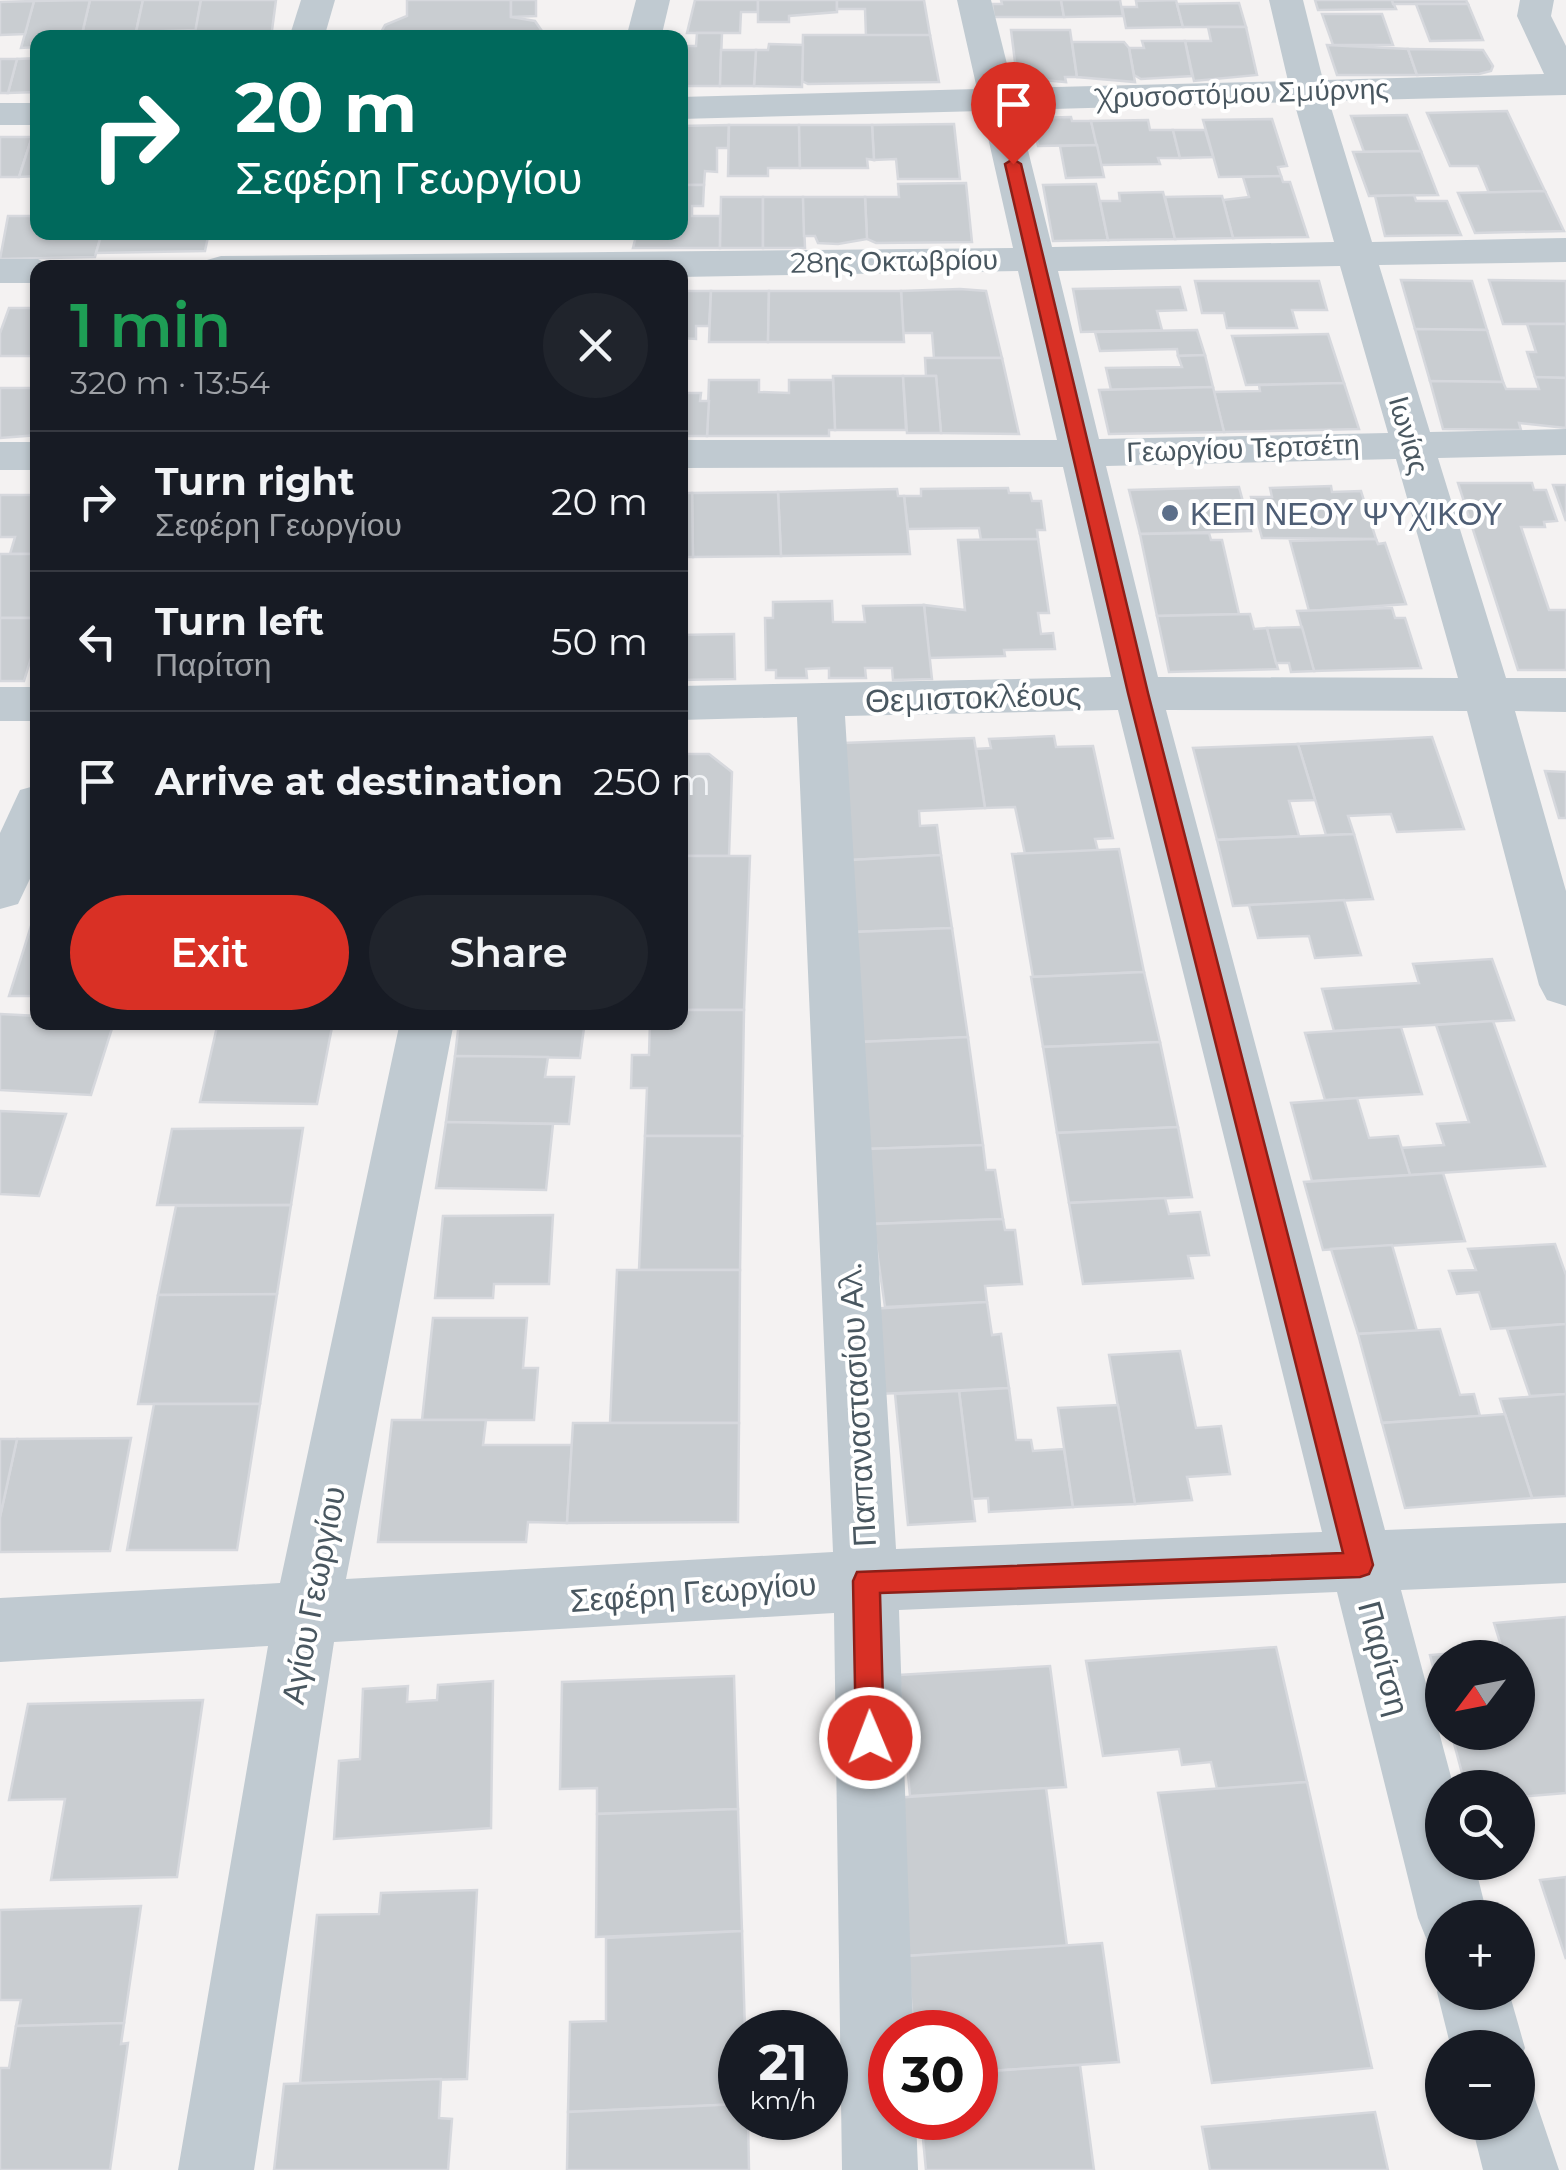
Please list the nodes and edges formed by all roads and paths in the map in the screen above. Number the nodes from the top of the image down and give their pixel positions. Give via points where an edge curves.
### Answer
1 (318, 0) edge
2 (653, 0) edge
3 (974, 0) edge
4 (1286, 0) edge
5 (1537, 0) edge
6 (1552, 0) edge
7 (1566, 14) edge
8 (309, 30) edge
9 (645, 30) edge
10 (1564, 76) edge
11 (1308, 90) junction
12 (999, 101) junction
13 (688, 108) edge
14 (0, 114) edge
15 (30, 114) edge
16 (1566, 250) edge
17 (1358, 252) junction
18 (1034, 258) junction
19 (688, 265) edge
20 (0, 271) edge
21 (30, 271) edge
22 (1566, 442) edge
23 (1411, 444) junction
24 (1082, 453) junction
25 (688, 454) edge
26 (0, 456) edge
27 (30, 456) edge
28 (1138, 693) junction
29 (1487, 695) junction
30 (1566, 695) edge
31 (820, 702) junction
32 (688, 703) edge
33 (0, 704) edge
34 (30, 704) edge
35 (30, 821) edge
36 (0, 890) edge
37 (1566, 985) edge
38 (425, 1030) edge
39 (1566, 1554) edge
40 (1360, 1565) junction
41 (866, 1581) junction
42 (306, 1615) junction
43 (0, 1630) edge
44 (1449, 1900) edge
45 (1513, 2140) edge
46 (216, 2170) edge
47 (880, 2170) edge
48 (1521, 2170) edge

1 - 8 street
2 - 9 street
3 - 12 street, Παρίτση
4 - 11 street, Ιωνίας
5 - 10 street via 1534,16
6 - 7 street
10 - 11 street, Χρυσοστόμου Σμύρνης
11 - 12 street, Χρυσοστόμου Σμύρνης
11 - 17 street, Ιωνίας
12 - 13 street, Χρυσοστόμου Σμύρνης
12 - 18 street, Παρίτση
14 - 15 street
16 - 17 street, 28ης Οκτωβρίου
17 - 18 street, 28ης Οκτωβρίου
17 - 23 street, Ιωνίας
18 - 19 street, 28ης Οκτωβρίου
18 - 24 street, Παρίτση
20 - 21 street
22 - 23 street, Γεωργίου Τερτσέτη
23 - 24 street, Γεωργίου Τερτσέτη
23 - 29 street, Ιωνίας
24 - 25 street, Γεωργίου Τερτσέτη
24 - 28 street, Παρίτση
26 - 27 street
28 - 29 street, Θεμιστοκλέους
28 - 31 street, Θεμιστοκλέους
28 - 40 street, Παρίτση
29 - 30 street, Θεμιστοκλέους
29 - 37 street, Ιωνίας
31 - 32 street, Θεμιστοκλέους
31 - 41 street, Παπαναστασίου Αλ.
33 - 34 street
35 - 36 street
38 - 42 street, Αγίου Γεωργίου
39 - 40 street, Σεφέρη Γεωργίου
40 - 41 street, Σεφέρη Γεωργίου
40 - 44 street, Παρίτση
41 - 42 street, Σεφέρη Γεωργίου
41 - 47 street, Παπαναστασίου Αλ.
42 - 43 street, Σεφέρη Γεωργίου
42 - 46 street, Αγίου Γεωργίου
45 - 48 street

